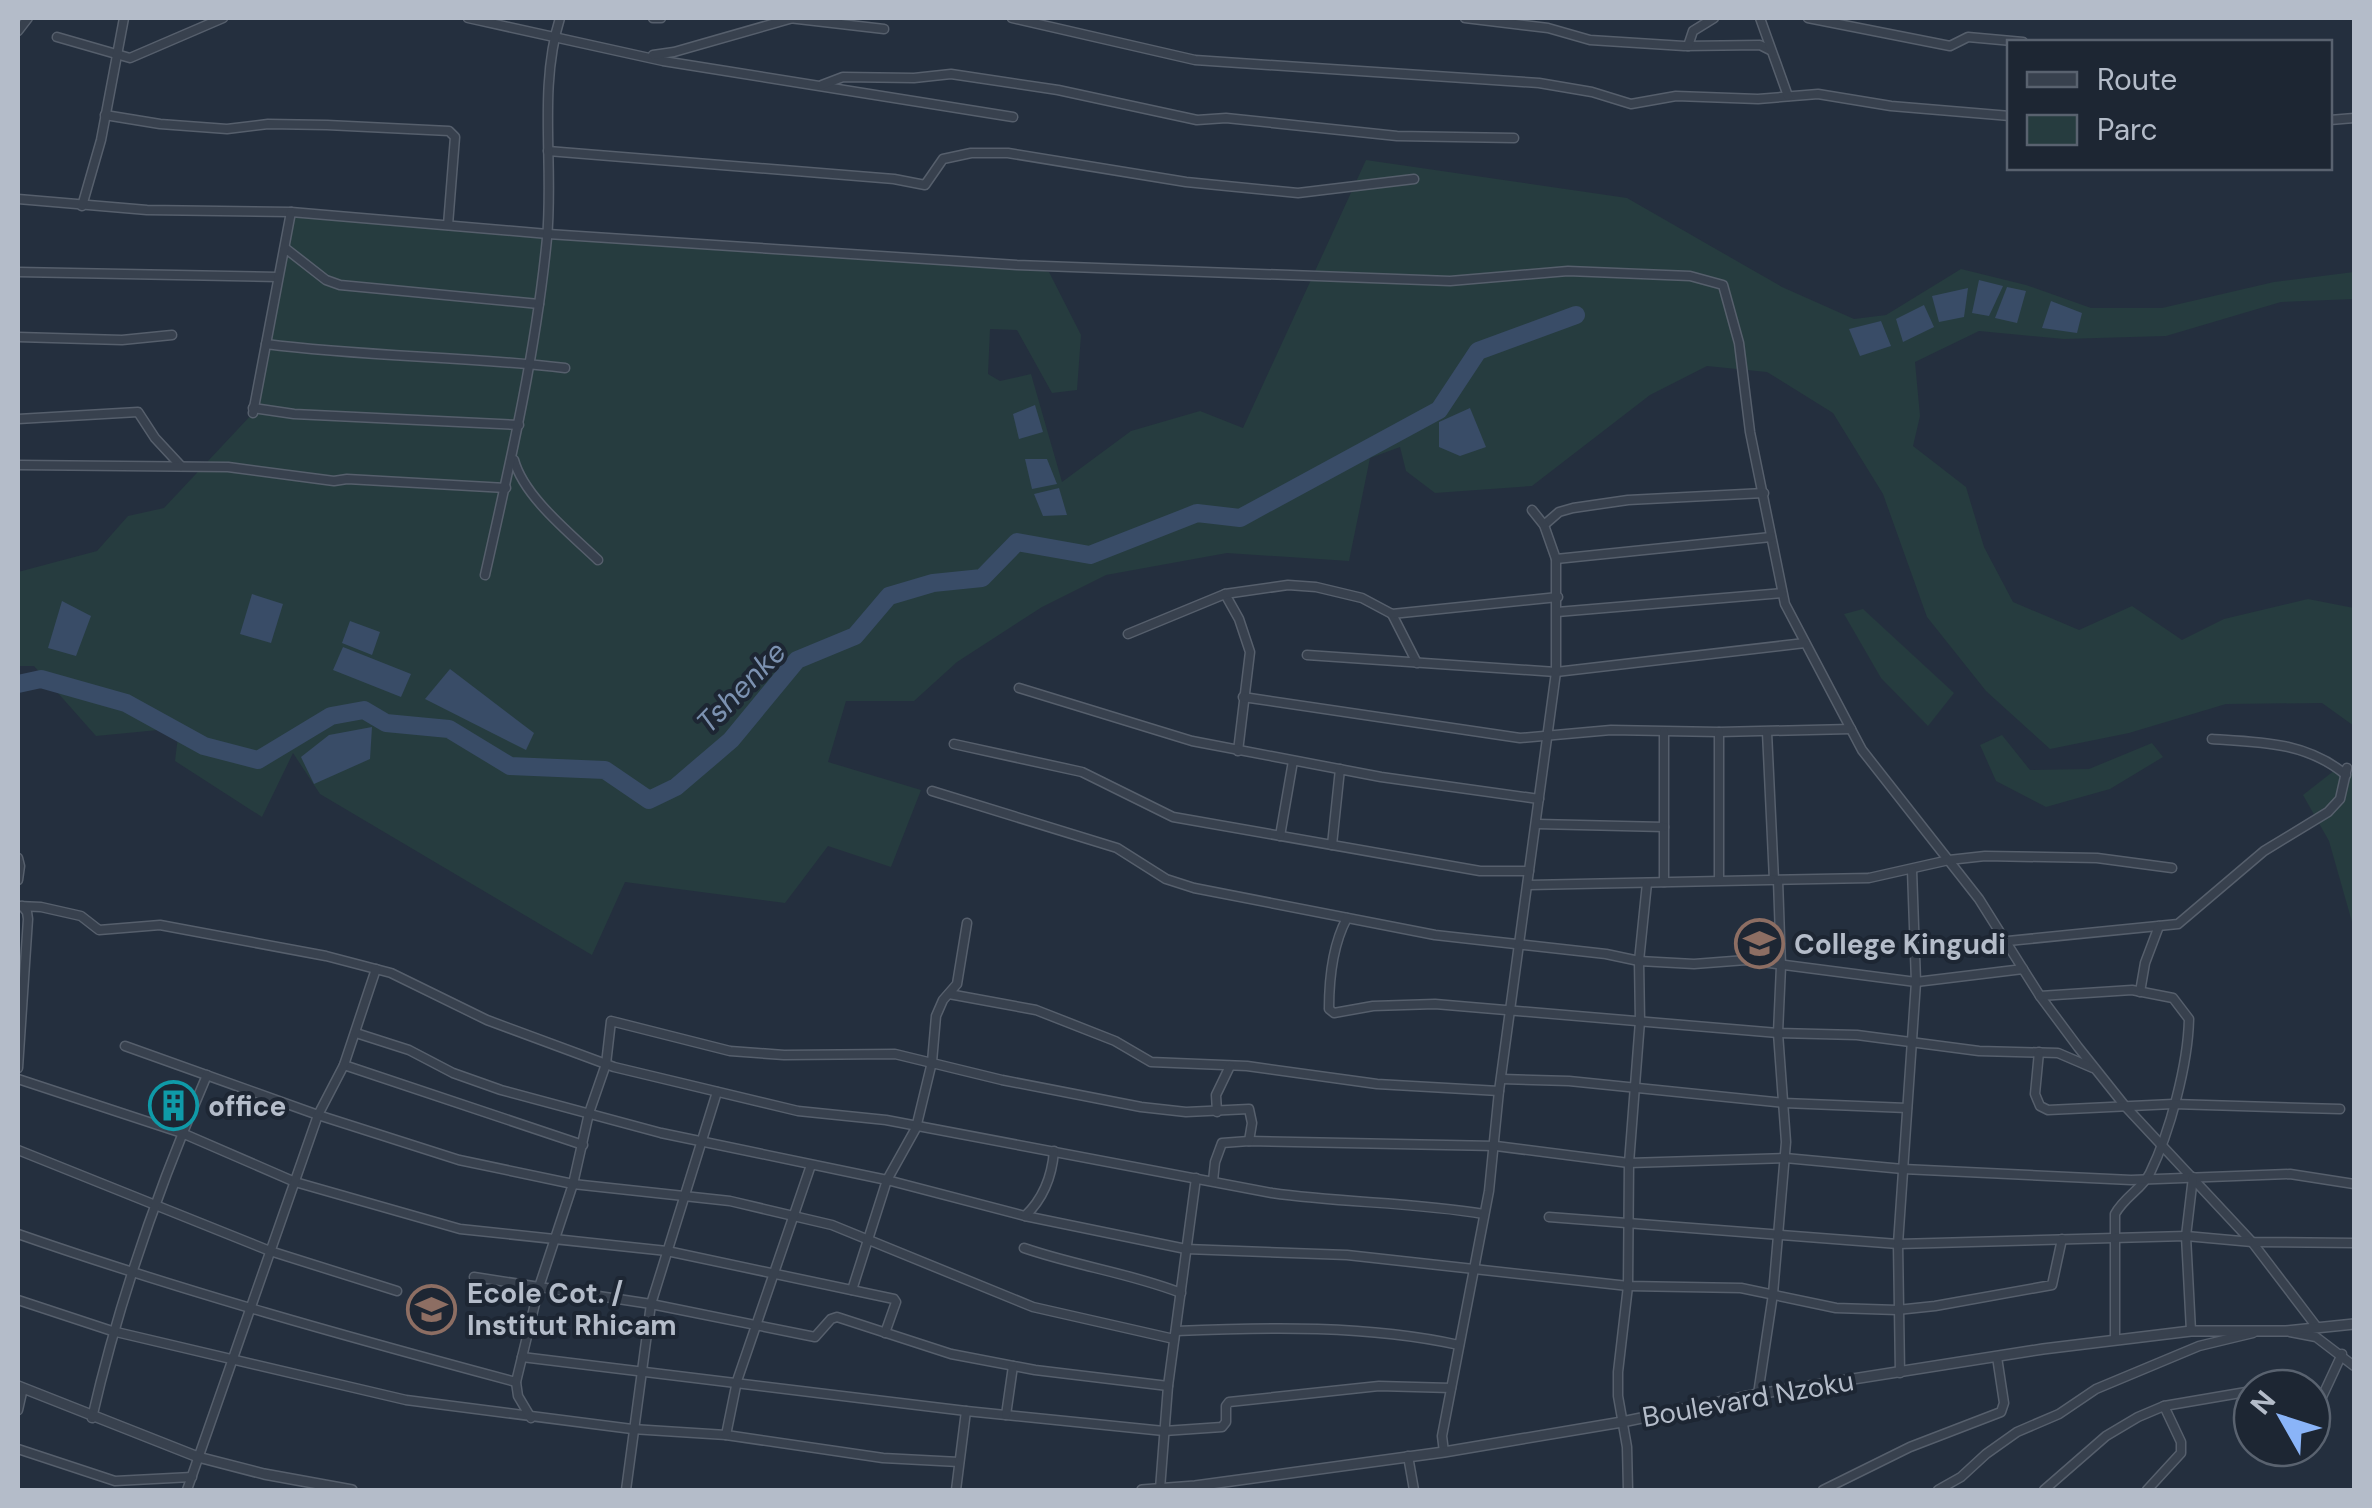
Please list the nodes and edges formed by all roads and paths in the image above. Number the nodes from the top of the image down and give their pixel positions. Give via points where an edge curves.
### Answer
1 (28, 18) edge
2 (124, 18) edge
3 (223, 18) edge
4 (468, 18) edge
5 (560, 18) edge
6 (653, 18) edge
7 (660, 18) edge
8 (792, 18) edge
9 (1012, 18) edge
10 (1465, 18) edge
11 (1714, 18) edge
12 (1760, 18) edge
13 (1808, 18) edge
14 (884, 29) dead end
15 (18, 31) edge
16 (56, 37) dead end
17 (554, 37) junction
18 (2007, 41) edge
19 (1688, 46) junction
20 (1770, 50) junction
21 (628, 54) junction
22 (118, 56) junction
23 (822, 85) junction
24 (1788, 96) junction
25 (105, 115) junction
26 (2007, 116) edge
27 (1013, 117) dead end
28 (1514, 138) dead end
29 (548, 151) junction
30 (1414, 179) dead end
31 (18, 199) edge
32 (82, 206) junction
33 (291, 212) junction
34 (448, 225) junction
35 (548, 234) junction
36 (284, 248) junction
37 (18, 272) edge
38 (278, 277) junction
39 (539, 304) junction
40 (172, 335) dead end
41 (18, 337) edge
42 (266, 344) junction
43 (530, 363) junction
44 (565, 368) dead end
45 (18, 419) edge
46 (519, 425) junction
47 (513, 456) junction
48 (18, 466) edge
49 (181, 466) junction
50 (506, 488) junction
51 (1764, 493) junction
52 (1532, 510) dead end
53 (1544, 526) junction
54 (1771, 537) junction
55 (1556, 559) junction
56 (598, 560) dead end
57 (486, 576) dead end
58 (1782, 593) junction
59 (1225, 594) junction
60 (1558, 597) junction
61 (1557, 612) junction
62 (1392, 614) junction
63 (1128, 634) dead end
64 (1805, 643) junction
65 (1306, 655) dead end
66 (1417, 662) junction
67 (1556, 672) junction
68 (1019, 688) dead end
69 (1243, 697) junction
70 (1851, 729) junction
71 (1664, 732) junction
72 (1718, 732) junction
73 (1767, 732) junction
74 (1545, 736) junction
75 (2212, 739) dead end
76 (954, 744) dead end
77 (1238, 751) junction
78 (1293, 761) junction
79 (1340, 770) junction
80 (932, 790) dead end
81 (1539, 799) junction
82 (1536, 824) junction
83 (1664, 826) junction
84 (1280, 836) junction
85 (1332, 846) junction
86 (18, 858) edge
87 (1949, 860) junction
88 (2172, 868) dead end
89 (1912, 870) junction
90 (1529, 872) junction
91 (18, 880) edge
92 (1719, 880) junction
93 (1776, 880) junction
94 (1664, 882) junction
95 (1647, 883) junction
96 (1529, 886) junction
97 (19, 905) edge
98 (1347, 918) junction
99 (967, 923) dead end
100 (2159, 926) junction
101 (2008, 941) junction
102 (1520, 946) junction
103 (1639, 961) junction
104 (1781, 966) junction
105 (376, 969) junction
106 (2022, 969) junction
107 (1916, 982) junction
108 (2140, 992) junction
109 (949, 994) junction
110 (2040, 996) junction
111 (1512, 1010) junction
112 (1640, 1021) junction
113 (356, 1033) junction
114 (1778, 1033) junction
115 (1911, 1040) junction
116 (125, 1046) dead end
117 (2038, 1052) junction
118 (932, 1062) junction
119 (606, 1064) junction
120 (344, 1065) junction
121 (1230, 1066) junction
122 (18, 1068) edge
123 (2097, 1070) junction
124 (207, 1075) junction
125 (18, 1079) edge
126 (1502, 1080) junction
127 (1635, 1088) junction
128 (1499, 1090) junction
129 (716, 1092) junction
130 (1784, 1103) junction
131 (2173, 1104) junction
132 (2126, 1106) junction
133 (1907, 1108) junction
134 (2340, 1108) dead end
135 (1217, 1112) junction
136 (589, 1113) junction
137 (318, 1115) junction
138 (916, 1128) junction
139 (182, 1133) junction
140 (703, 1142) junction
141 (1249, 1142) junction
142 (583, 1145) junction
143 (2161, 1145) junction
144 (1496, 1146) junction
145 (18, 1150) edge
146 (1054, 1151) junction
147 (1785, 1158) junction
148 (1629, 1164) junction
149 (811, 1165) junction
150 (1903, 1169) junction
151 (2193, 1177) junction
152 (1196, 1178) junction
153 (2148, 1178) junction
154 (887, 1180) junction
155 (1213, 1181) junction
156 (295, 1182) junction
157 (573, 1184) junction
158 (2354, 1184) edge
159 (686, 1195) junction
160 (157, 1204) junction
161 (1484, 1214) junction
162 (793, 1216) junction
163 (1024, 1216) junction
164 (1549, 1217) dead end
165 (1630, 1223) junction
166 (1778, 1233) junction
167 (18, 1234) edge
168 (2186, 1236) junction
169 (866, 1238) junction
170 (2115, 1238) junction
171 (2062, 1239) junction
172 (553, 1240) junction
173 (2252, 1242) junction
174 (2354, 1243) edge
175 (1898, 1244) junction
176 (1024, 1248) dead end
177 (1186, 1249) junction
178 (270, 1251) junction
179 (666, 1251) junction
180 (1474, 1268) junction
181 (131, 1273) junction
182 (772, 1273) junction
183 (474, 1277) dead end
184 (1628, 1286) junction
185 (539, 1287) junction
186 (852, 1290) junction
187 (398, 1291) dead end
188 (1181, 1293) junction
189 (1773, 1294) junction
190 (18, 1300) edge
191 (650, 1304) junction
192 (250, 1309) junction
193 (1897, 1310) junction
194 (2354, 1324) edge
195 (756, 1325) junction
196 (2316, 1326) junction
197 (112, 1331) junction
198 (2191, 1331) junction
199 (2257, 1332) junction
200 (2286, 1332) junction
201 (885, 1334) junction
202 (1175, 1335) junction
203 (2115, 1340) junction
204 (1459, 1344) junction
205 (2342, 1354) junction
206 (522, 1357) junction
207 (1997, 1357) junction
208 (232, 1360) junction
209 (1013, 1366) junction
210 (2354, 1366) edge
211 (642, 1373) junction
212 (1900, 1374) junction
213 (2332, 1376) edge
214 (737, 1381) junction
215 (516, 1382) junction
216 (1168, 1386) junction
217 (20, 1387) edge
218 (1451, 1388) junction
219 (1758, 1394) junction
220 (2232, 1394) edge
221 (2164, 1406) junction
222 (18, 1410) edge
223 (966, 1411) junction
224 (1006, 1415) junction
225 (92, 1418) junction
226 (531, 1418) junction
227 (1622, 1422) junction
228 (632, 1429) junction
229 (1164, 1431) junction
230 (726, 1435) junction
231 (18, 1449) edge
232 (1444, 1452) junction
233 (198, 1456) junction
234 (1408, 1456) junction
235 (958, 1462) junction
236 (192, 1477) junction
237 (1195, 1488) edge
238 (1160, 1489) edge
239 (187, 1490) edge
240 (352, 1490) edge
241 (626, 1490) edge
242 (956, 1490) edge
243 (1142, 1490) edge
244 (1414, 1490) edge
245 (1628, 1490) edge
246 (1822, 1490) edge
247 (1938, 1490) edge
248 (2044, 1490) edge
249 (2147, 1490) edge

1 - 15 street
2 - 22 street
3 - 22 street via 130,58
4 - 17 street
5 - 17 street
6 - 7 street
8 - 14 street
8 - 21 street via 664,54
9 - 24 street via 1195,60 1540,83 1632,104 1676,96
10 - 19 street via 1590,40
11 - 19 street via 1693,31
12 - 20 street
13 - 18 street via 1950,46 1968,37
16 - 22 street
17 - 21 street
17 - 29 street
19 - 20 street
20 - 24 street
21 - 23 street
22 - 25 street
23 - 27 street
23 - 28 street via 843,77 951,74 1196,120
24 - 26 street
25 - 32 street
25 - 34 street via 228,129 288,124 449,130 455,137
29 - 30 street via 925,185 943,159 971,153 1298,193
29 - 35 street
31 - 32 street
32 - 33 street
33 - 34 street
33 - 36 street
34 - 35 street
35 - 39 street
35 - 51 street via 1017,265 1450,282 1568,272 1690,276 1723,284 1740,343
36 - 38 street
36 - 39 street via 340,285
37 - 38 street
38 - 42 street
39 - 43 street
40 - 41 street
42 - 43 street
42 - 46 street via 253,410
43 - 44 street
43 - 46 street
45 - 49 street via 138,412
46 - 47 street
47 - 50 street
47 - 56 street via 539,502
48 - 49 street
49 - 50 street
50 - 57 street
51 - 53 street via 1572,508
51 - 54 street
52 - 53 street
53 - 55 street
54 - 55 street
54 - 58 street
55 - 60 street
58 - 61 street
58 - 64 street
59 - 62 street via 1316,587 1362,598
59 - 63 street
59 - 69 street via 1250,652
60 - 61 street
60 - 62 street
61 - 67 street
62 - 66 street
64 - 67 street
64 - 70 street
65 - 66 street
66 - 67 street
67 - 74 street
68 - 77 street
69 - 74 street via 1520,738
69 - 77 street
70 - 73 street
70 - 87 street
71 - 72 street
71 - 74 street
71 - 83 street
72 - 73 street
72 - 92 street
73 - 93 street
74 - 81 street
75 - 100 street via 2297,748 2327,762 2346,772 2340,799 2178,924
76 - 84 street via 1082,772 1173,816
77 - 78 street
78 - 79 street
78 - 84 street
79 - 81 street
79 - 85 street
80 - 98 street via 1117,848 1194,888
81 - 82 street
82 - 83 street
82 - 90 street
83 - 94 street
84 - 85 street
85 - 90 street via 1480,871
86 - 91 street
87 - 88 street via 2098,858
87 - 89 street
87 - 101 street
89 - 93 street
89 - 107 street
90 - 96 street
92 - 93 street
92 - 94 street
93 - 104 street
94 - 95 street
95 - 96 street
95 - 103 street
96 - 102 street
97 - 105 street via 81,916 99,930 160,925
97 - 122 street via 28,919
98 - 102 street
98 - 111 street via 1330,992 1334,1013 1418,1004
99 - 109 street via 957,984
100 - 101 street
100 - 108 street
101 - 106 street
102 - 103 street
102 - 111 street
103 - 104 street
103 - 112 street
104 - 107 street
104 - 114 street
105 - 113 street
105 - 119 street via 496,1024
106 - 107 street
106 - 110 street
107 - 115 street
108 - 110 street
108 - 131 street via 2173,998 2189,1019
109 - 118 street via 936,1016
109 - 121 street via 1036,1010 1150,1062
110 - 123 street
111 - 112 street
111 - 126 street
112 - 114 street
112 - 127 street
113 - 120 street
113 - 136 street via 485,1084
114 - 115 street
114 - 130 street
115 - 117 street
115 - 133 street
116 - 124 street
117 - 123 street
117 - 132 street via 2040,1106
118 - 119 street via 894,1054 730,1051 612,1020
118 - 135 street via 1141,1107
118 - 138 street
119 - 129 street
119 - 136 street
120 - 137 street
120 - 142 street
121 - 128 street
121 - 135 street via 1218,1088
123 - 132 street
124 - 137 street
124 - 139 street
125 - 139 street
126 - 127 street
126 - 128 street
127 - 130 street
127 - 148 street
128 - 144 street
129 - 138 street via 798,1112
129 - 140 street
130 - 133 street
130 - 147 street
131 - 132 street
131 - 134 street
131 - 143 street
132 - 143 street
133 - 150 street
135 - 141 street via 1250,1110
136 - 140 street
136 - 142 street
137 - 156 street
137 - 157 street via 459,1160
138 - 146 street
138 - 154 street
139 - 156 street
139 - 160 street
140 - 149 street
140 - 159 street
141 - 144 street
141 - 155 street via 1222,1143
142 - 157 street
143 - 151 street
143 - 153 street
144 - 148 street
144 - 161 street
145 - 160 street
146 - 152 street
146 - 163 street via 1043,1192
147 - 148 street
147 - 150 street
147 - 166 street
148 - 165 street
149 - 154 street
149 - 162 street
150 - 153 street
150 - 175 street
151 - 153 street
151 - 158 street via 2290,1174
151 - 168 street
151 - 173 street
152 - 155 street
152 - 177 street
153 - 170 street via 2118,1209
154 - 163 street
154 - 169 street
155 - 161 street via 1313,1199
156 - 172 street via 460,1228
156 - 178 street
157 - 159 street
157 - 172 street
159 - 162 street
159 - 179 street
160 - 178 street
160 - 181 street
161 - 180 street
162 - 169 street
162 - 182 street
163 - 177 street
164 - 165 street
165 - 166 street
165 - 184 street
166 - 175 street
166 - 189 street
167 - 181 street
168 - 170 street
168 - 173 street
168 - 198 street
169 - 186 street
169 - 202 street via 1033,1307
170 - 171 street
170 - 203 street
171 - 175 street
171 - 193 street via 2053,1285
172 - 179 street
172 - 185 street
173 - 174 street
173 - 196 street
175 - 193 street
176 - 188 street
177 - 180 street
177 - 188 street
178 - 187 street
178 - 192 street
179 - 182 street
179 - 191 street
180 - 184 street
180 - 204 street
181 - 192 street
181 - 197 street
182 - 186 street
182 - 195 street
183 - 185 street
184 - 189 street
184 - 227 street via 1618,1372
185 - 191 street
185 - 206 street
186 - 201 street via 896,1300
188 - 202 street
189 - 193 street via 1836,1308
189 - 219 street
190 - 197 street
191 - 195 street
191 - 211 street
192 - 208 street
192 - 215 street
193 - 212 street
194 - 196 street, Boulevard Nzoku
195 - 201 street via 815,1337 837,1317
195 - 214 street
196 - 200 street, Boulevard Nzoku
197 - 208 street
197 - 225 street
198 - 199 street, Boulevard Nzoku
198 - 203 street, Boulevard Nzoku
199 - 200 street, Boulevard Nzoku
199 - 247 street via 2198,1346 2096,1389 2018,1432
200 - 205 street via 2316,1337
201 - 209 street
202 - 204 street via 1227,1329 1364,1333
202 - 216 street
203 - 207 street, Boulevard Nzoku
204 - 218 street
205 - 210 street
205 - 213 street
206 - 211 street
206 - 215 street
207 - 212 street, Boulevard Nzoku
207 - 246 street via 2001,1412
208 - 226 street via 392,1398
208 - 233 street
209 - 216 street
209 - 224 street
211 - 214 street
211 - 228 street
212 - 219 street, Boulevard Nzoku
214 - 223 street
214 - 230 street
215 - 226 street
216 - 229 street
217 - 222 street
217 - 225 street
218 - 229 street via 1378,1386 1229,1402 1222,1427
218 - 232 street
219 - 227 street, Boulevard Nzoku
220 - 221 street
221 - 248 street via 2106,1436
221 - 249 street via 2181,1453
223 - 224 street
223 - 235 street
224 - 229 street
225 - 233 street
226 - 228 street
227 - 232 street, Boulevard Nzoku
227 - 245 street
228 - 230 street
228 - 241 street
229 - 238 street
230 - 235 street
231 - 236 street via 115,1481
232 - 234 street, Boulevard Nzoku
233 - 236 street
233 - 240 street
234 - 237 street, Boulevard Nzoku
234 - 244 street
235 - 242 street
236 - 239 street
237 - 238 street, Boulevard Nzoku
238 - 243 street, Boulevard Nzoku

